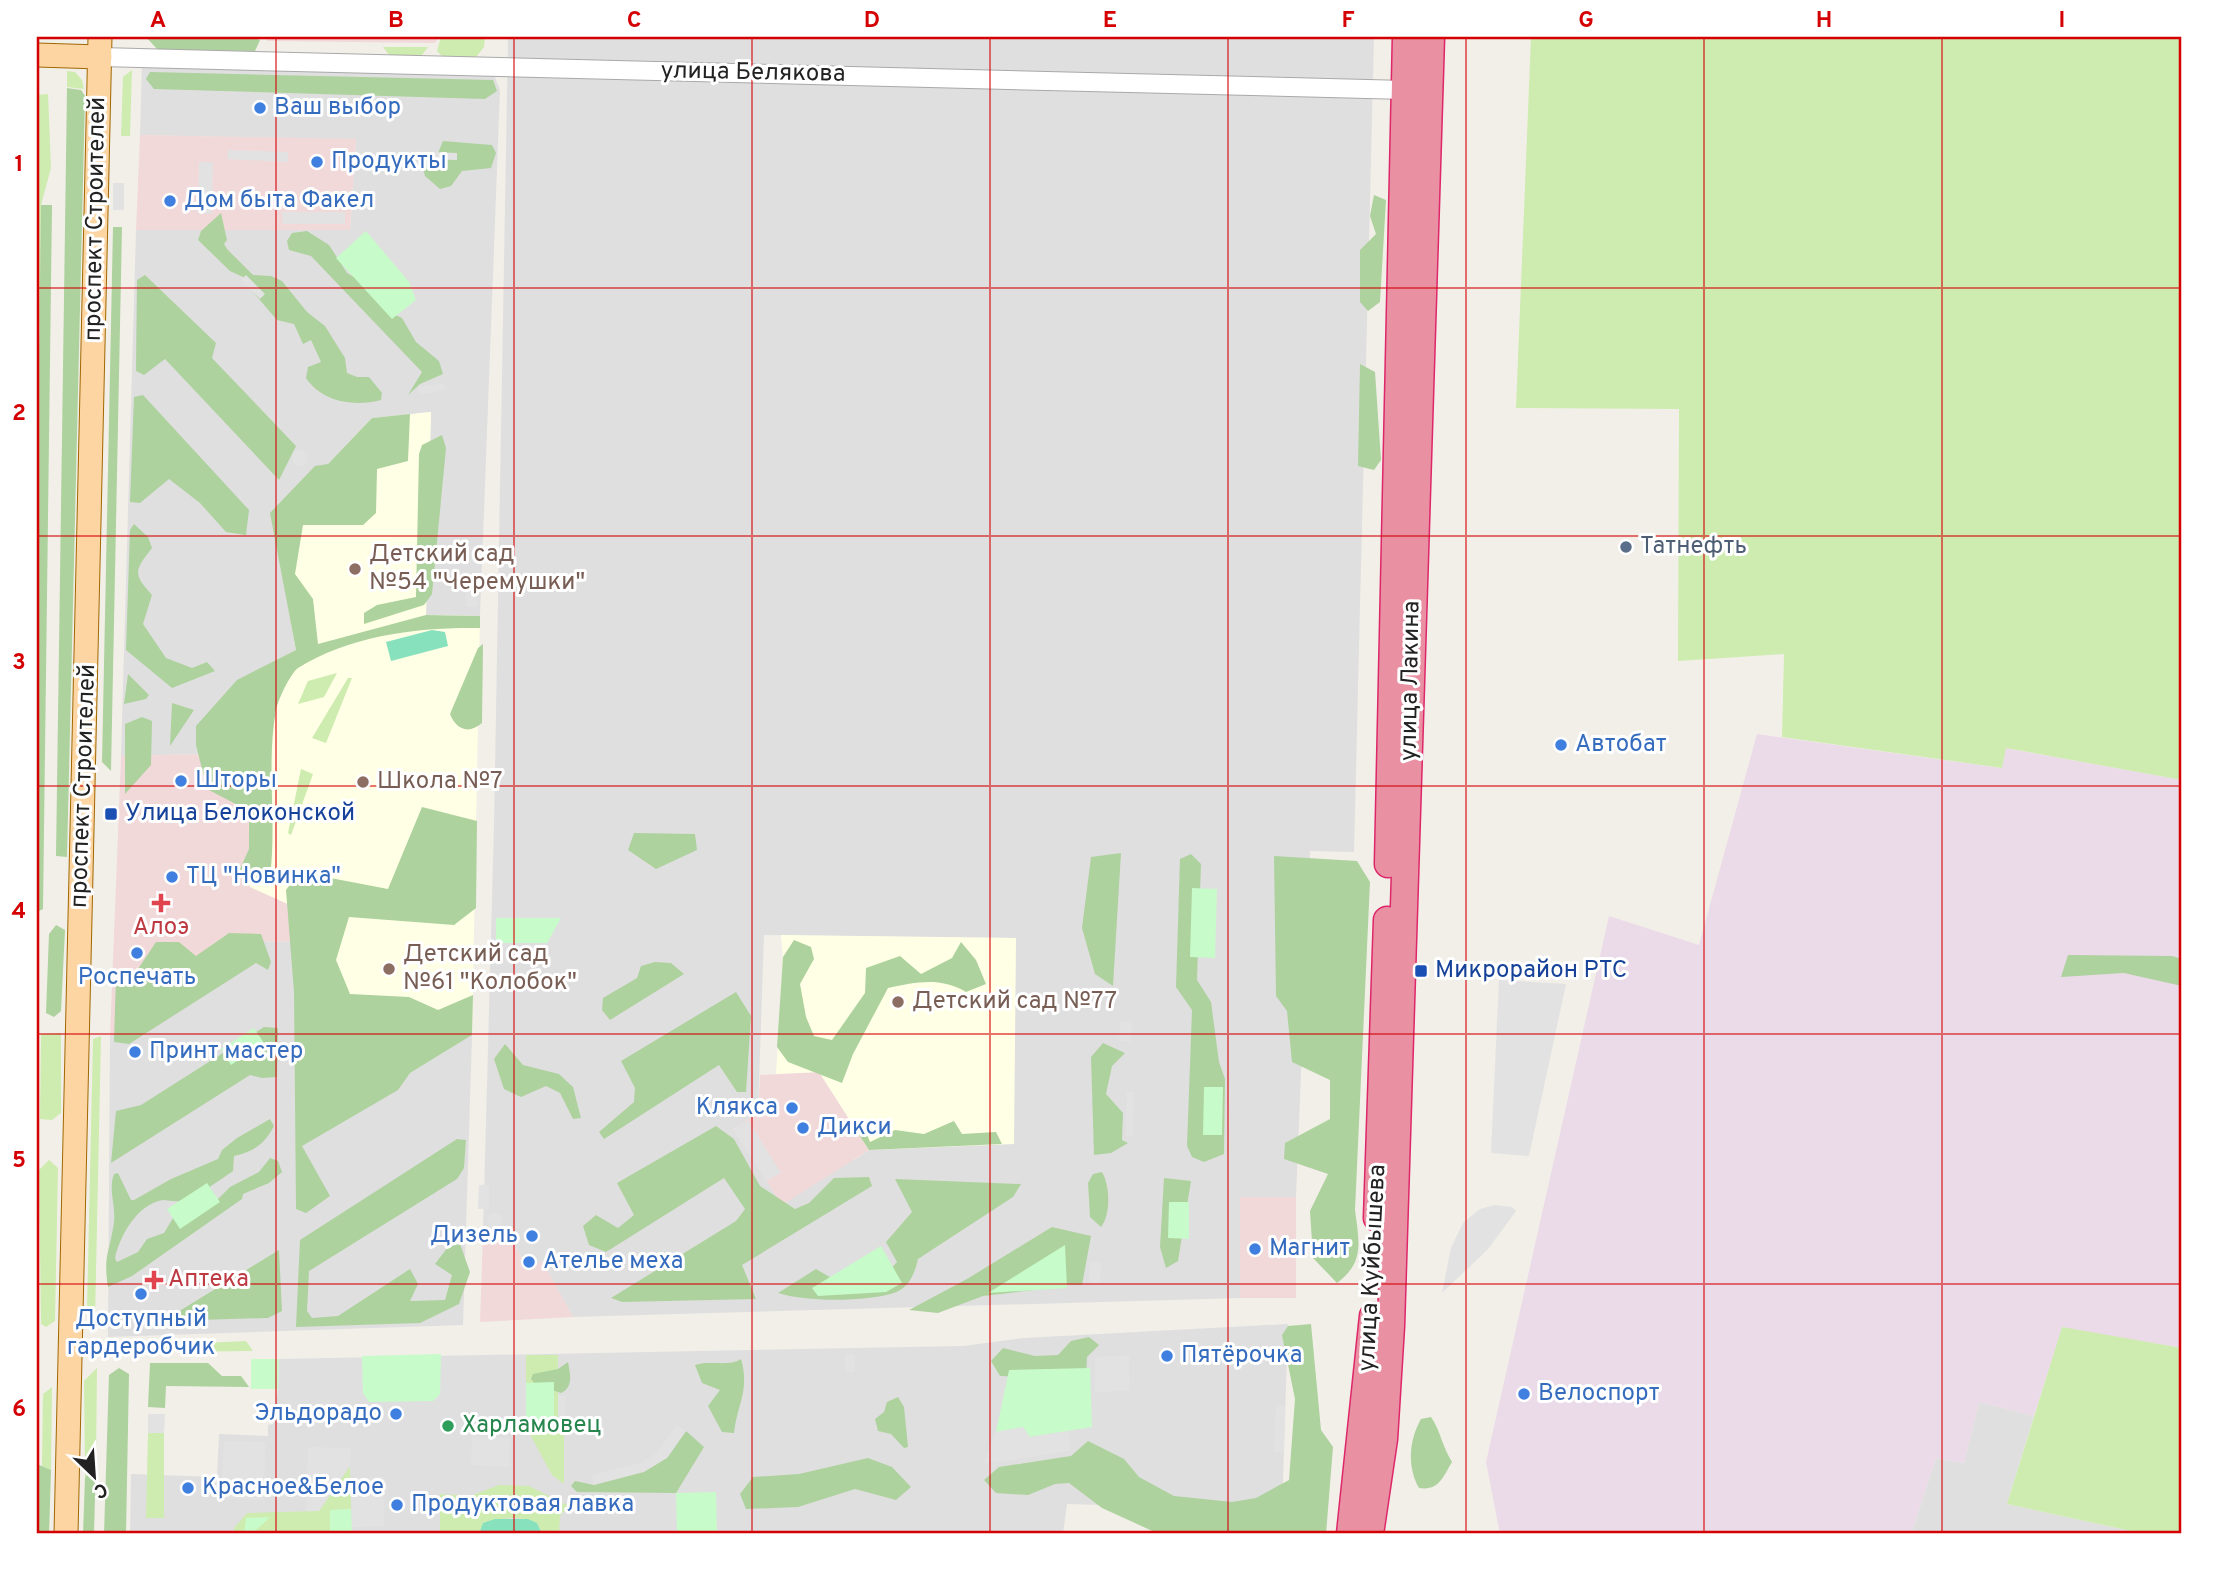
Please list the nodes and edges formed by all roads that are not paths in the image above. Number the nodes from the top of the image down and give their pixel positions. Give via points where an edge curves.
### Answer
1 (1406, 37) edge
2 (1431, 37) edge
3 (100, 47) edge
4 (37, 55) edge
5 (1406, 90) junction
6 (1384, 1000) joint
7 (1391, 1326) joint
8 (66, 1534) edge
9 (1350, 1534) edge
10 (1370, 1534) edge

1 - 5 highway, улица Лакина
2 - 7 highway, улица Лакина
3 - 4 main road
3 - 5 street, улица Белякова
3 - 8 main road, проспект Строителей
5 - 6 highway, улица Лакина
6 - 9 highway, улица Куйбышева via 1373,1322
7 - 10 highway, улица Куйбышева via 1384,1439

